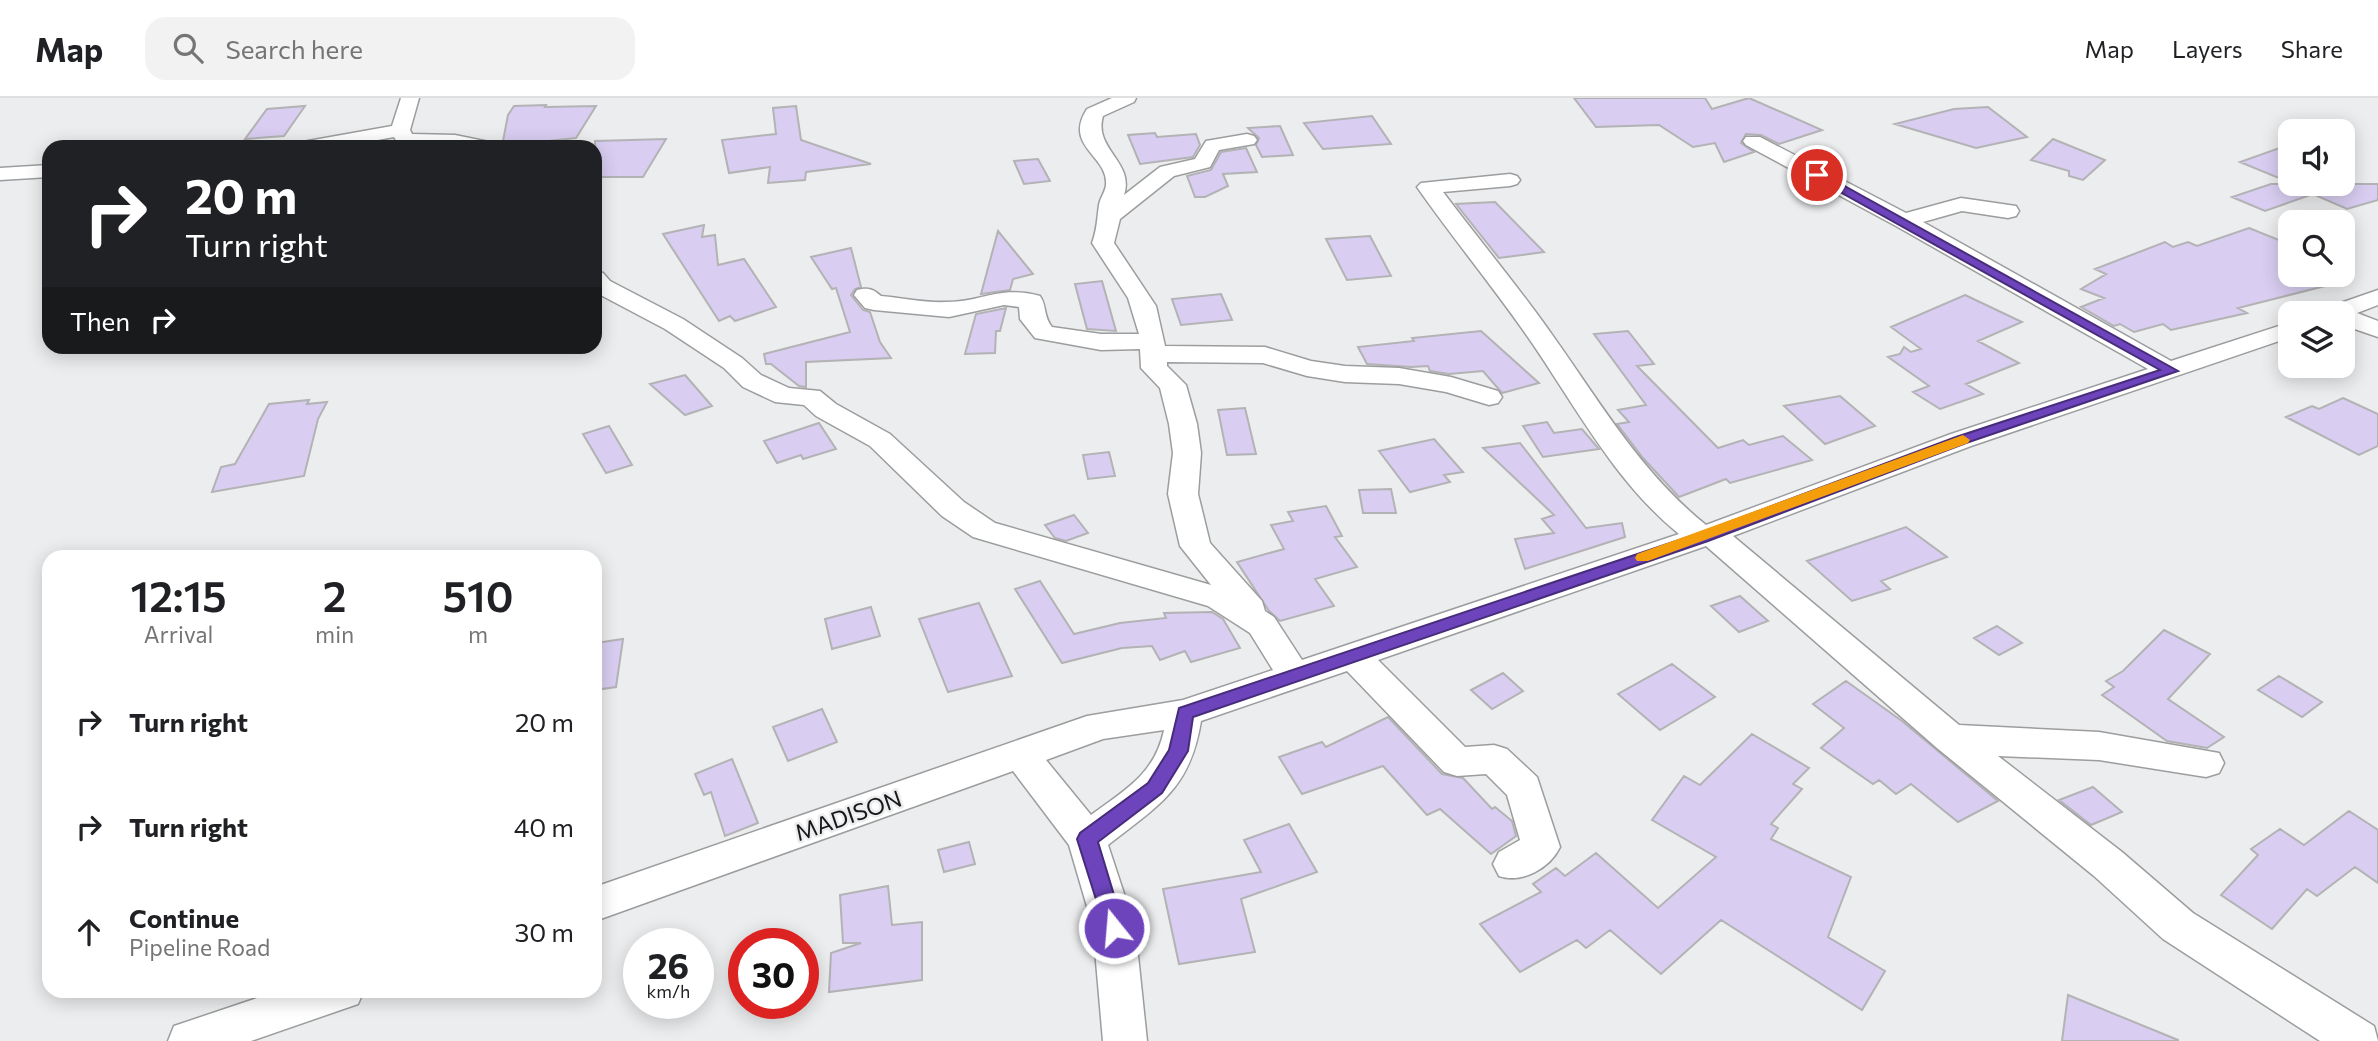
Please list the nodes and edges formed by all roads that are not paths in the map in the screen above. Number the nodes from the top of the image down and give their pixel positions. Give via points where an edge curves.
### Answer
1 (410, 98) edge
2 (1127, 98) edge
3 (400, 130) junction
4 (346, 140) edge
5 (414, 140) edge
6 (1247, 140) dead end
7 (1753, 141) dead end
8 (42, 171) edge
9 (0, 174) edge
10 (1510, 180) dead end
11 (2008, 211) dead end
12 (1110, 216) junction
13 (1904, 221) junction
14 (602, 285) edge
15 (866, 295) dead end
16 (2378, 297) edge
17 (2355, 306) edge
18 (2355, 321) edge
19 (2378, 329) edge
20 (2278, 334) edge
21 (1153, 348) junction
22 (2171, 371) junction
23 (1489, 397) dead end
24 (1707, 535) junction
25 (1262, 625) junction
26 (1353, 656) junction
27 (1294, 676) junction
28 (1185, 713) junction
29 (1950, 738) junction
30 (1021, 755) junction
31 (2206, 763) dead end
32 (1087, 839) junction
33 (1513, 864) dead end
34 (602, 902) edge
35 (319, 998) edge
36 (190, 1041) edge
37 (1125, 1041) edge
38 (2358, 1041) edge

1 - 3 street
2 - 12 street via 1094,113 1090,126 1091,137 1112,166 1117,184
3 - 4 street
3 - 5 street via 404,138
6 - 12 street via 1213,145 1203,163 1167,171
7 - 13 street
8 - 9 street
10 - 24 street via 1428,187 1640,480 1674,517
11 - 13 street via 1961,204
12 - 21 street via 1103,243 1141,300
13 - 22 street
14 - 25 street via 674,324 752,381 784,396 811,397 880,440 953,509 984,530 1219,598
15 - 21 street via 874,303 949,310 1004,298 1031,300 1032,319 1044,333
16 - 17 street
18 - 19 street
20 - 22 street, MADISON
21 - 23 street via 1265,355 1307,368 1399,376
21 - 25 street via 1154,368 1173,385 1183,424 1187,453 1183,494 1195,546
22 - 24 street, MADISON via 1961,440
24 - 26 street, MADISON
24 - 29 street
25 - 27 street
26 - 27 street, MADISON
26 - 33 street via 1457,762 1494,759 1524,788 1541,847
27 - 28 street, MADISON
28 - 30 street, MADISON via 1100,726
28 - 32 street via 1178,751 1155,788
29 - 31 street via 2099,746
29 - 38 street via 2178,926
30 - 32 street
30 - 34 street, MADISON
32 - 37 street via 1114,928
35 - 36 street

